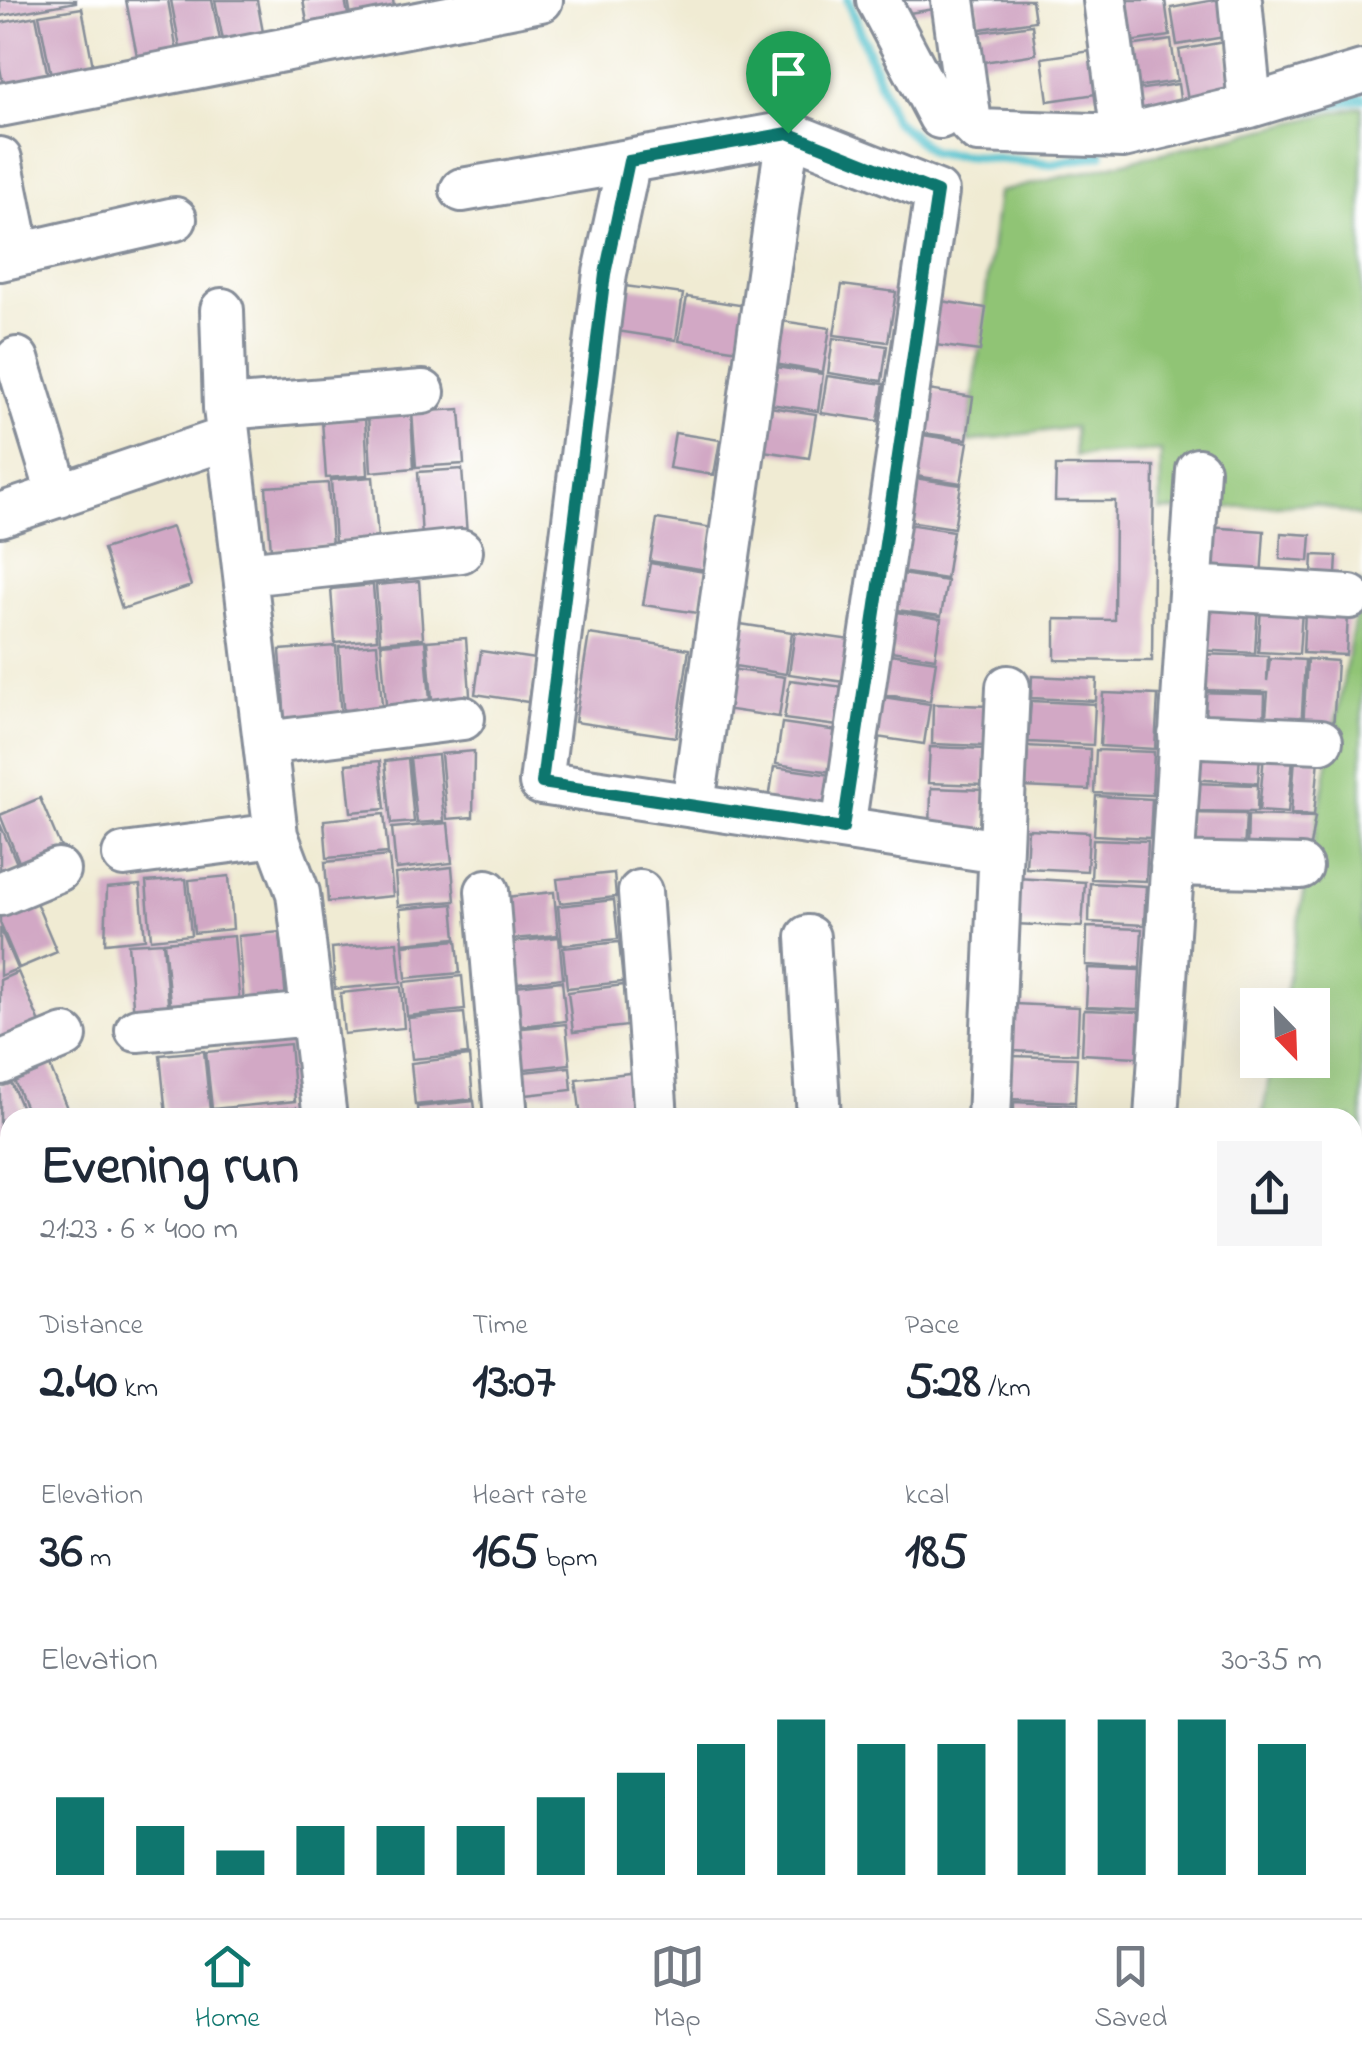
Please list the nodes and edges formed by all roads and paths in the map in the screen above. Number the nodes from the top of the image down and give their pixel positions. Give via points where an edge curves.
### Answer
1 (542, 0) edge
2 (878, 0) edge
3 (953, 0) edge
4 (1105, 0) edge
5 (1240, 0) edge
6 (1362, 72) edge
7 (0, 105) edge
8 (1250, 106) junction
9 (940, 116) dead end
10 (788, 133) junction
11 (1123, 136) junction
12 (0, 159) edge
13 (629, 161) junction
14 (462, 190) dead end
15 (174, 220) dead end
16 (9, 257) edge
17 (222, 310) dead end
18 (17, 359) dead end
19 (423, 392) dead end
20 (227, 423) junction
21 (1198, 470) dead end
22 (59, 496) junction
23 (0, 515) edge
24 (461, 552) dead end
25 (245, 574) junction
26 (1191, 587) junction
27 (1350, 597) dead end
28 (1008, 687) dead end
29 (463, 718) dead end
30 (1180, 735) junction
31 (1321, 741) dead end
32 (265, 742) junction
33 (693, 804) junction
34 (843, 828) junction
35 (276, 835) junction
36 (1000, 852) junction
37 (124, 855) dead end
38 (1172, 864) junction
39 (1301, 867) dead end
40 (58, 870) dead end
41 (486, 891) dead end
42 (640, 892) dead end
43 (0, 894) edge
44 (808, 937) dead end
45 (312, 1014) junction
46 (137, 1030) dead end
47 (65, 1036) dead end
48 (0, 1063) edge
49 (324, 1108) edge
50 (505, 1108) edge
51 (655, 1108) edge
52 (818, 1108) edge
53 (989, 1108) edge
54 (1157, 1108) edge

1 - 7 street
2 - 9 street
3 - 11 street via 974,130
4 - 11 street
5 - 8 street
6 - 8 street
8 - 11 street
10 - 13 street
10 - 33 street
10 - 34 street via 937,192
12 - 16 street
13 - 14 street
13 - 33 street via 605,274 542,783
15 - 16 street
17 - 20 street
18 - 22 street
19 - 20 street
20 - 22 street
20 - 25 street
21 - 26 street
22 - 23 street
24 - 25 street
25 - 32 street
26 - 27 street
26 - 30 street
28 - 36 street
29 - 32 street
30 - 31 street
30 - 38 street
32 - 35 street
33 - 34 street
34 - 36 street
35 - 37 street
35 - 45 street via 298,893
36 - 53 street
38 - 39 street
38 - 54 street
40 - 43 street
41 - 50 street
42 - 51 street
44 - 52 street
45 - 46 street
45 - 49 street
47 - 48 street

